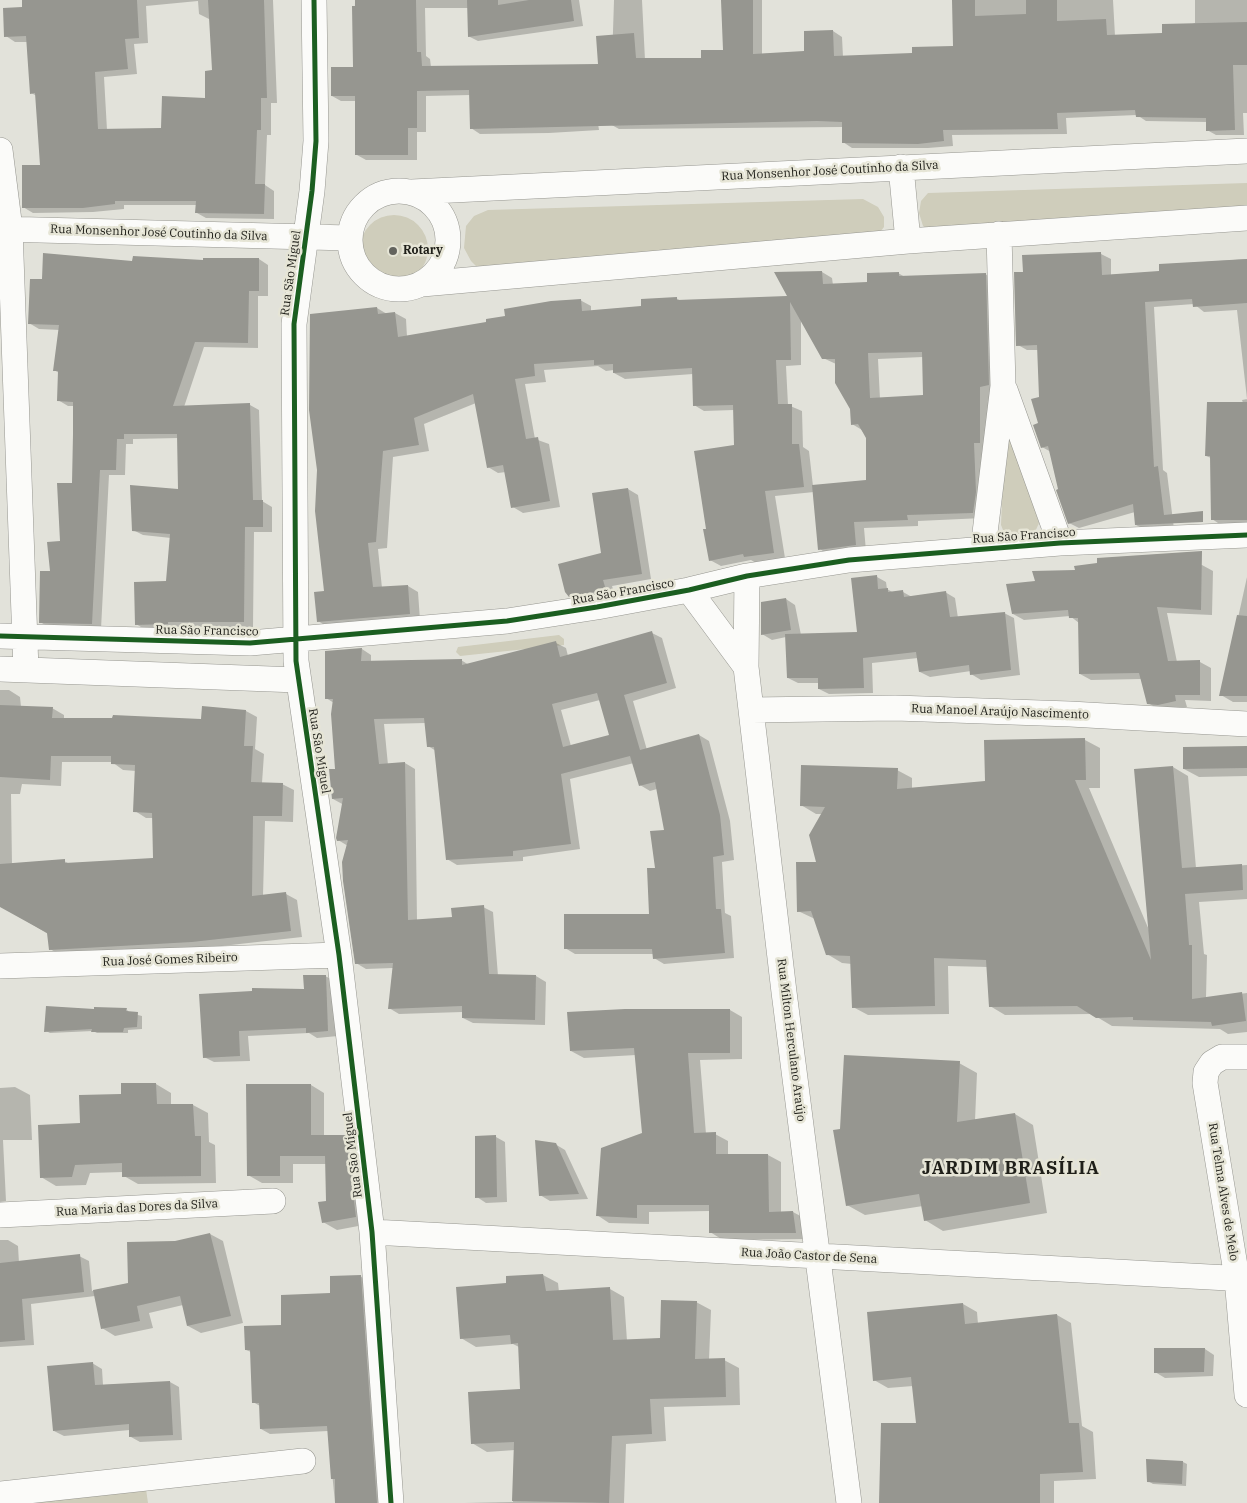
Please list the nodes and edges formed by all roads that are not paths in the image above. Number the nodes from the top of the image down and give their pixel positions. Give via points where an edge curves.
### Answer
1 (314, 0) edge
2 (0, 150) edge
3 (1247, 151) edge
4 (900, 167) junction
5 (412, 192) junction
6 (1247, 218) edge
7 (5, 229) edge
8 (999, 234) junction
9 (306, 237) junction
10 (349, 238) junction
11 (908, 241) junction
12 (422, 284) junction
13 (1003, 386) junction
14 (1247, 535) edge
15 (1060, 543) junction
16 (983, 549) junction
17 (747, 576) junction
18 (689, 590) junction
19 (0, 636) edge
20 (26, 636) junction
21 (295, 638) junction
22 (746, 667) junction
23 (0, 669) edge
24 (26, 670) junction
25 (298, 680) junction
26 (752, 710) junction
27 (1247, 724) edge
28 (339, 955) junction
29 (0, 966) edge
30 (1247, 1057) edge
31 (273, 1201) dead end
32 (0, 1214) edge
33 (372, 1232) junction
34 (819, 1257) junction
35 (1242, 1279) edge
36 (1247, 1395) edge
37 (303, 1461) dead end
38 (0, 1494) edge
39 (391, 1503) edge
40 (849, 1503) edge

1 - 9 street, Rua São Miguel via 316,141
2 - 7 street
3 - 4 street, Rua Monsenhor José Coutinho da Silva
4 - 5 street, Rua Monsenhor José Coutinho da Silva
4 - 11 street
5 - 10 street via 397,190 369,200 355,217
5 - 12 street via 437,208 448,234 443,262
6 - 8 street
7 - 9 street, Rua Monsenhor José Coutinho da Silva
7 - 20 street
8 - 11 street
8 - 13 street
9 - 10 street, Rua Monsenhor José Coutinho da Silva
9 - 21 street, Rua São Miguel via 294,324
10 - 12 street via 355,263 372,282 388,288 405,289
11 - 12 street
13 - 15 street
13 - 16 street
14 - 15 street, Rua São Francisco
15 - 16 street, Rua São Francisco
16 - 17 street, Rua São Francisco via 849,560
17 - 18 street, Rua São Francisco
17 - 22 street, Rua Milton Herculano Araújo
18 - 21 street, Rua São Francisco via 507,620
18 - 22 street
19 - 20 street, Rua São Francisco
20 - 21 street, Rua São Francisco via 250,643
20 - 24 street
21 - 25 street, Rua São Miguel
22 - 26 street, Rua Milton Herculano Araújo
23 - 24 street
24 - 25 street
25 - 28 street, Rua São Miguel
26 - 27 street, Rua Manoel Araújo Nascimento via 895,708
26 - 34 street, Rua Milton Herculano Araújo via 784,992
28 - 29 street, Rua José Gomes Ribeiro
28 - 33 street, Rua São Miguel
30 - 35 street, Rua Telma Alves de Melo via 1222,1056 1206,1072 1205,1083
31 - 32 street, Rua Maria das Dores da Silva
33 - 34 street, Rua João Castor de Sena
33 - 39 street, Rua São Miguel
34 - 35 street, Rua João Castor de Sena
34 - 40 street, Rua Milton Herculano Araújo
35 - 36 street, Rua Telma Alves de Melo
37 - 38 street

